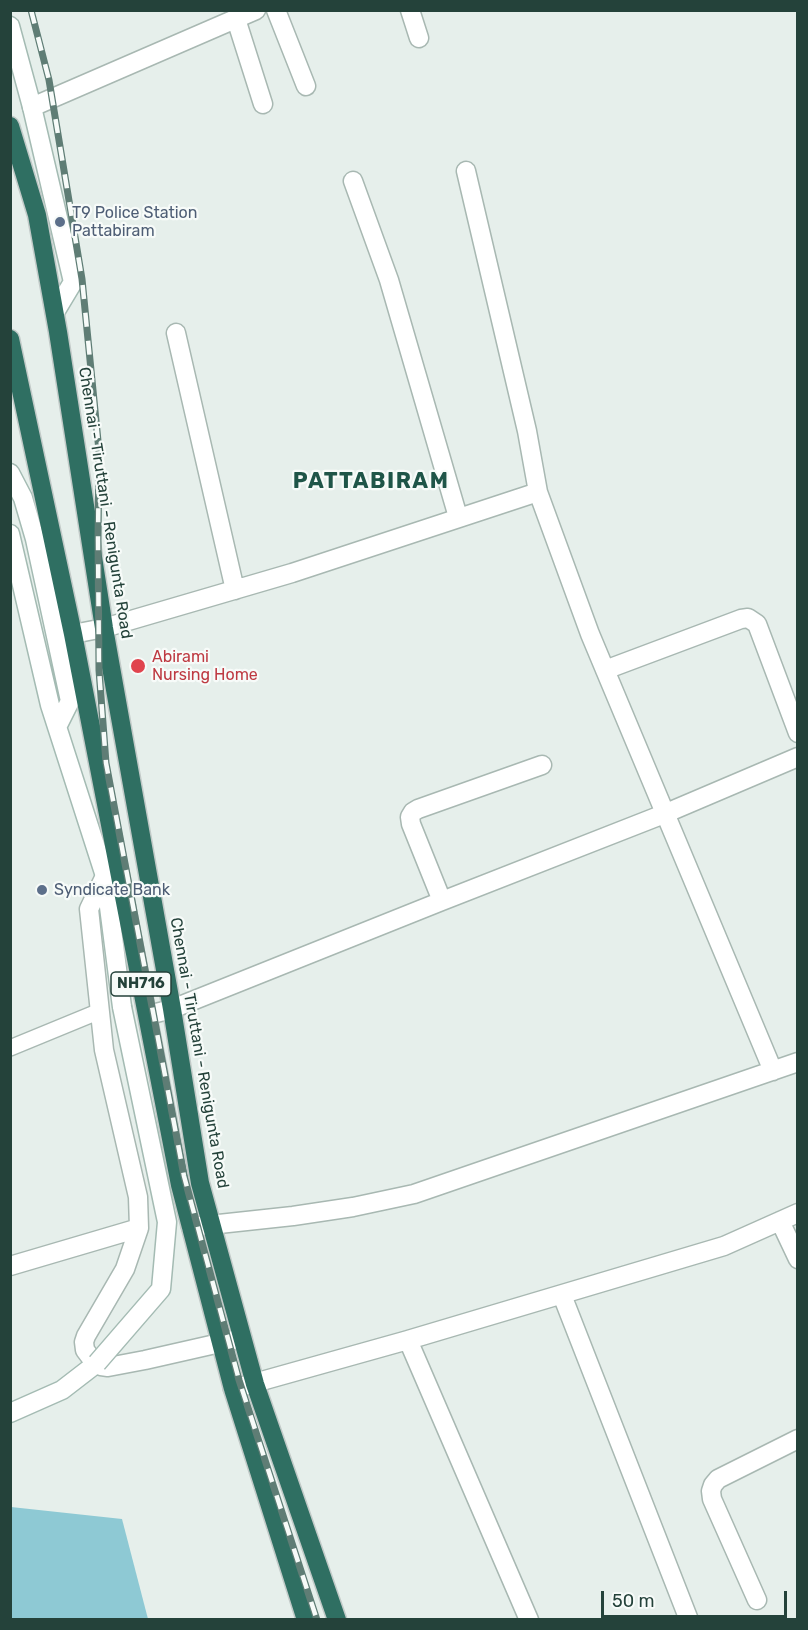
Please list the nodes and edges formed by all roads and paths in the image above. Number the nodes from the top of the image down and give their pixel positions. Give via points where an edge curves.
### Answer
1 (256, 10) edge
2 (276, 10) edge
3 (410, 10) edge
4 (216, 19) edge
5 (236, 19) junction
6 (10, 26) edge
7 (419, 38) dead end
8 (306, 86) dead end
9 (263, 104) dead end
10 (32, 107) junction
11 (10, 126) edge
12 (466, 171) dead end
13 (353, 181) dead end
14 (55, 312) junction
15 (176, 333) dead end
16 (10, 339) edge
17 (20, 384) junction
18 (10, 400) edge
19 (10, 473) edge
20 (538, 492) junction
21 (458, 517) junction
22 (10, 534) edge
23 (235, 590) junction
24 (104, 628) junction
25 (73, 634) junction
26 (605, 670) junction
27 (57, 727) junction
28 (798, 733) edge
29 (798, 757) edge
30 (542, 765) dead end
31 (664, 814) junction
32 (105, 876) junction
33 (442, 901) junction
34 (172, 1009) junction
35 (100, 1011) junction
36 (148, 1015) junction
37 (10, 1048) edge
38 (798, 1062) edge
39 (773, 1071) junction
40 (798, 1213) edge
41 (780, 1221) junction
42 (212, 1226) junction
43 (191, 1227) junction
44 (139, 1228) junction
45 (798, 1259) edge
46 (10, 1266) edge
47 (562, 1294) junction
48 (242, 1338) junction
49 (408, 1340) junction
50 (221, 1343) junction
51 (255, 1384) junction
52 (233, 1389) junction
53 (10, 1413) edge
54 (798, 1439) edge
55 (757, 1600) dead end
56 (306, 1620) edge
57 (337, 1620) edge
58 (529, 1620) edge
59 (689, 1620) edge

1 - 5 street
2 - 8 street
3 - 7 street
4 - 5 street
4 - 10 street
5 - 9 street
6 - 10 street
10 - 14 street via 73,282
11 - 14 highway, Chennai - Tiruttani - Renigunta Road / NH716 via 37,215
12 - 20 street
13 - 21 street via 389,280
14 - 24 highway, Chennai - Tiruttani - Renigunta Road / NH716
15 - 23 street
16 - 17 highway, NH716
17 - 18 highway
17 - 25 highway, NH716
19 - 27 street via 23,498 35,539 70,700
20 - 21 street
20 - 26 street
21 - 23 street
22 - 27 street
23 - 24 street
24 - 25 street
24 - 34 highway, Chennai - Tiruttani - Renigunta Road / NH716
25 - 36 highway, NH716
26 - 28 street via 748,618 757,624
26 - 31 street
27 - 32 street
29 - 31 street
30 - 33 street via 413,812 411,824
31 - 33 street
31 - 39 street
32 - 35 street via 89,909
32 - 53 street, bridge via 122,1007 167,1222 161,1289 98,1363 62,1390
33 - 34 street
34 - 36 street
34 - 42 highway, Chennai - Tiruttani - Renigunta Road / NH716 via 200,1183
35 - 37 lane
35 - 44 street via 104,1050 138,1197
36 - 43 highway, NH716
38 - 39 street
39 - 42 street via 414,1194 353,1207
40 - 41 street
41 - 45 street
41 - 47 street via 724,1246
42 - 43 street
42 - 48 highway, Chennai - Tiruttani - Renigunta Road / NH716
43 - 50 highway, NH716
44 - 46 street
44 - 50 street via 124,1269 86,1336 85,1350 101,1365 108,1366
47 - 49 street
47 - 59 street
48 - 50 street
48 - 51 highway, Chennai - Tiruttani - Renigunta Road / NH716
49 - 51 street
49 - 58 street
50 - 52 highway, NH716
51 - 52 street
51 - 57 highway, Chennai - Tiruttani - Renigunta Road / NH716
52 - 56 highway, NH716
54 - 55 street via 718,1479 711,1491

